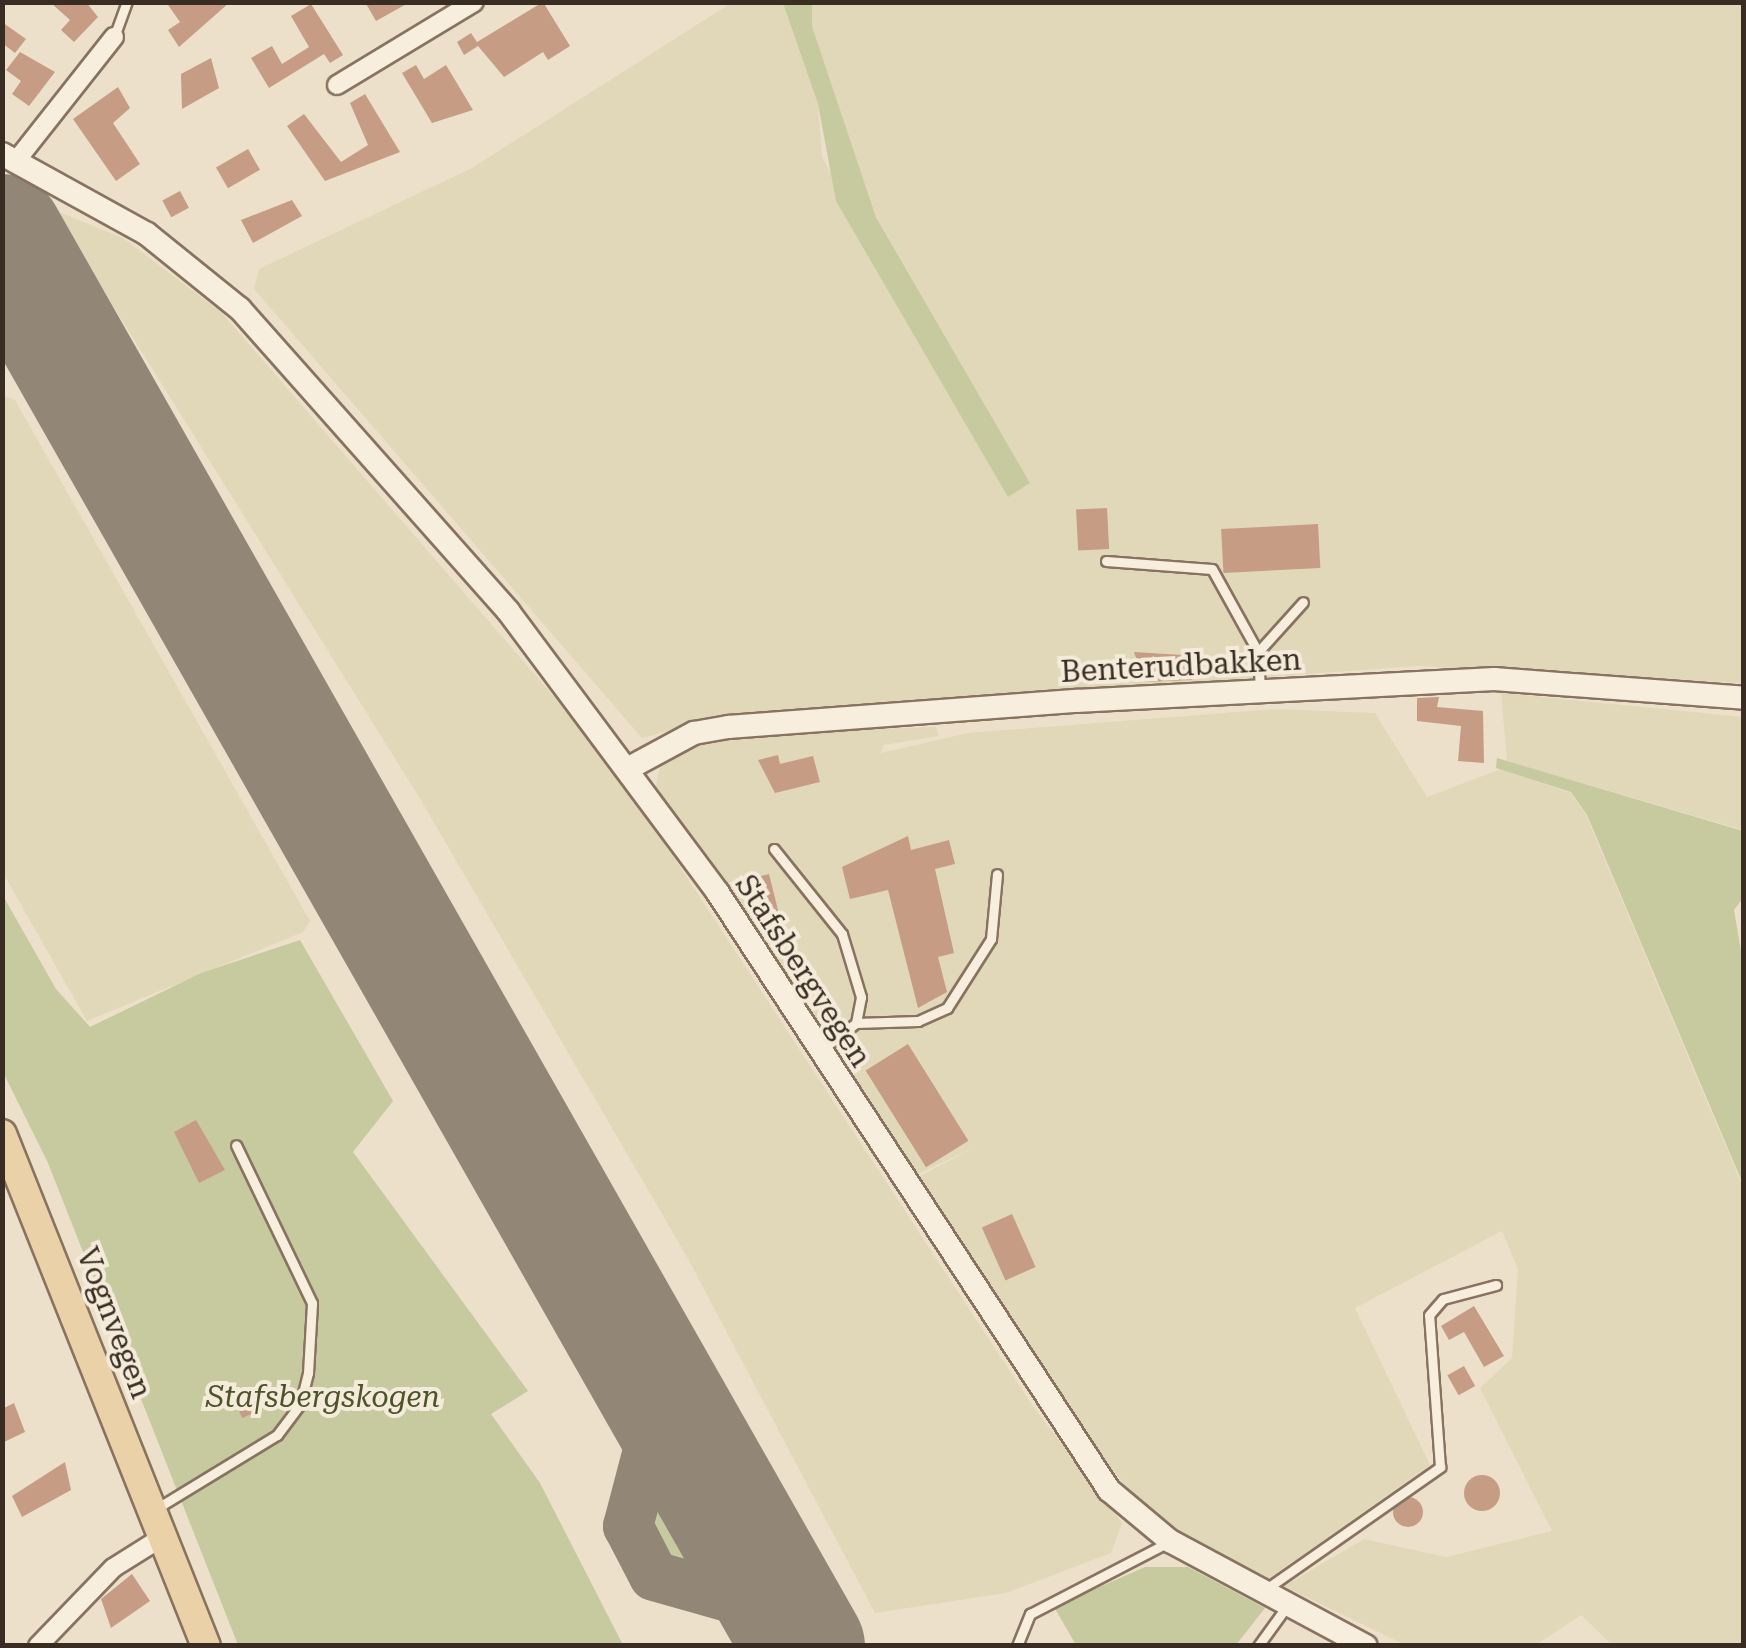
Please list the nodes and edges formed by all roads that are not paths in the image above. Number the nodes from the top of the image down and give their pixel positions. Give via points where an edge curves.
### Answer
1 (127, 2) edge
2 (474, 2) edge
3 (114, 37) joint
4 (336, 86) dead end
5 (9, 158) edge
6 (1106, 560) dead end
7 (1303, 602) dead end
8 (1258, 652) junction
9 (1260, 692) junction
10 (1744, 698) edge
11 (631, 767) junction
12 (774, 849) dead end
13 (997, 874) dead end
14 (856, 1023) junction
15 (818, 1051) junction
16 (2, 1134) edge
17 (236, 1146) dead end
18 (1496, 1285) dead end
19 (158, 1524) junction
20 (1170, 1541) junction
21 (1262, 1593) junction
22 (1287, 1606) junction
23 (38, 1646) edge
24 (206, 1646) edge
25 (1017, 1646) edge
26 (1258, 1646) edge
27 (1366, 1646) edge

1 - 3 lane
2 - 4 street
3 - 5 street
5 - 11 main road, Stafsbergvegen via 147,234 213,284 437,528
6 - 8 lane via 1212,569
7 - 8 lane
8 - 9 lane
9 - 10 main road, Benterudbakken via 1494,679
9 - 11 main road, Benterudbakken via 729,727 694,733
11 - 15 main road, Stafsbergvegen
12 - 14 lane via 842,934 861,997
13 - 14 lane via 991,939 946,1008 918,1021
14 - 15 lane
15 - 20 main road, Stafsbergvegen via 1080,1454
16 - 19 main road, Vognvegen
17 - 19 lane via 312,1302 308,1374 300,1405 276,1435
18 - 21 lane via 1442,1299 1429,1315 1440,1466
19 - 23 street
19 - 24 main road, Vognvegen
20 - 21 main road, Stafsbergvegen
20 - 25 lane via 1030,1614
21 - 22 main road, Stafsbergvegen
22 - 26 lane
22 - 27 main road, Stafsbergvegen

